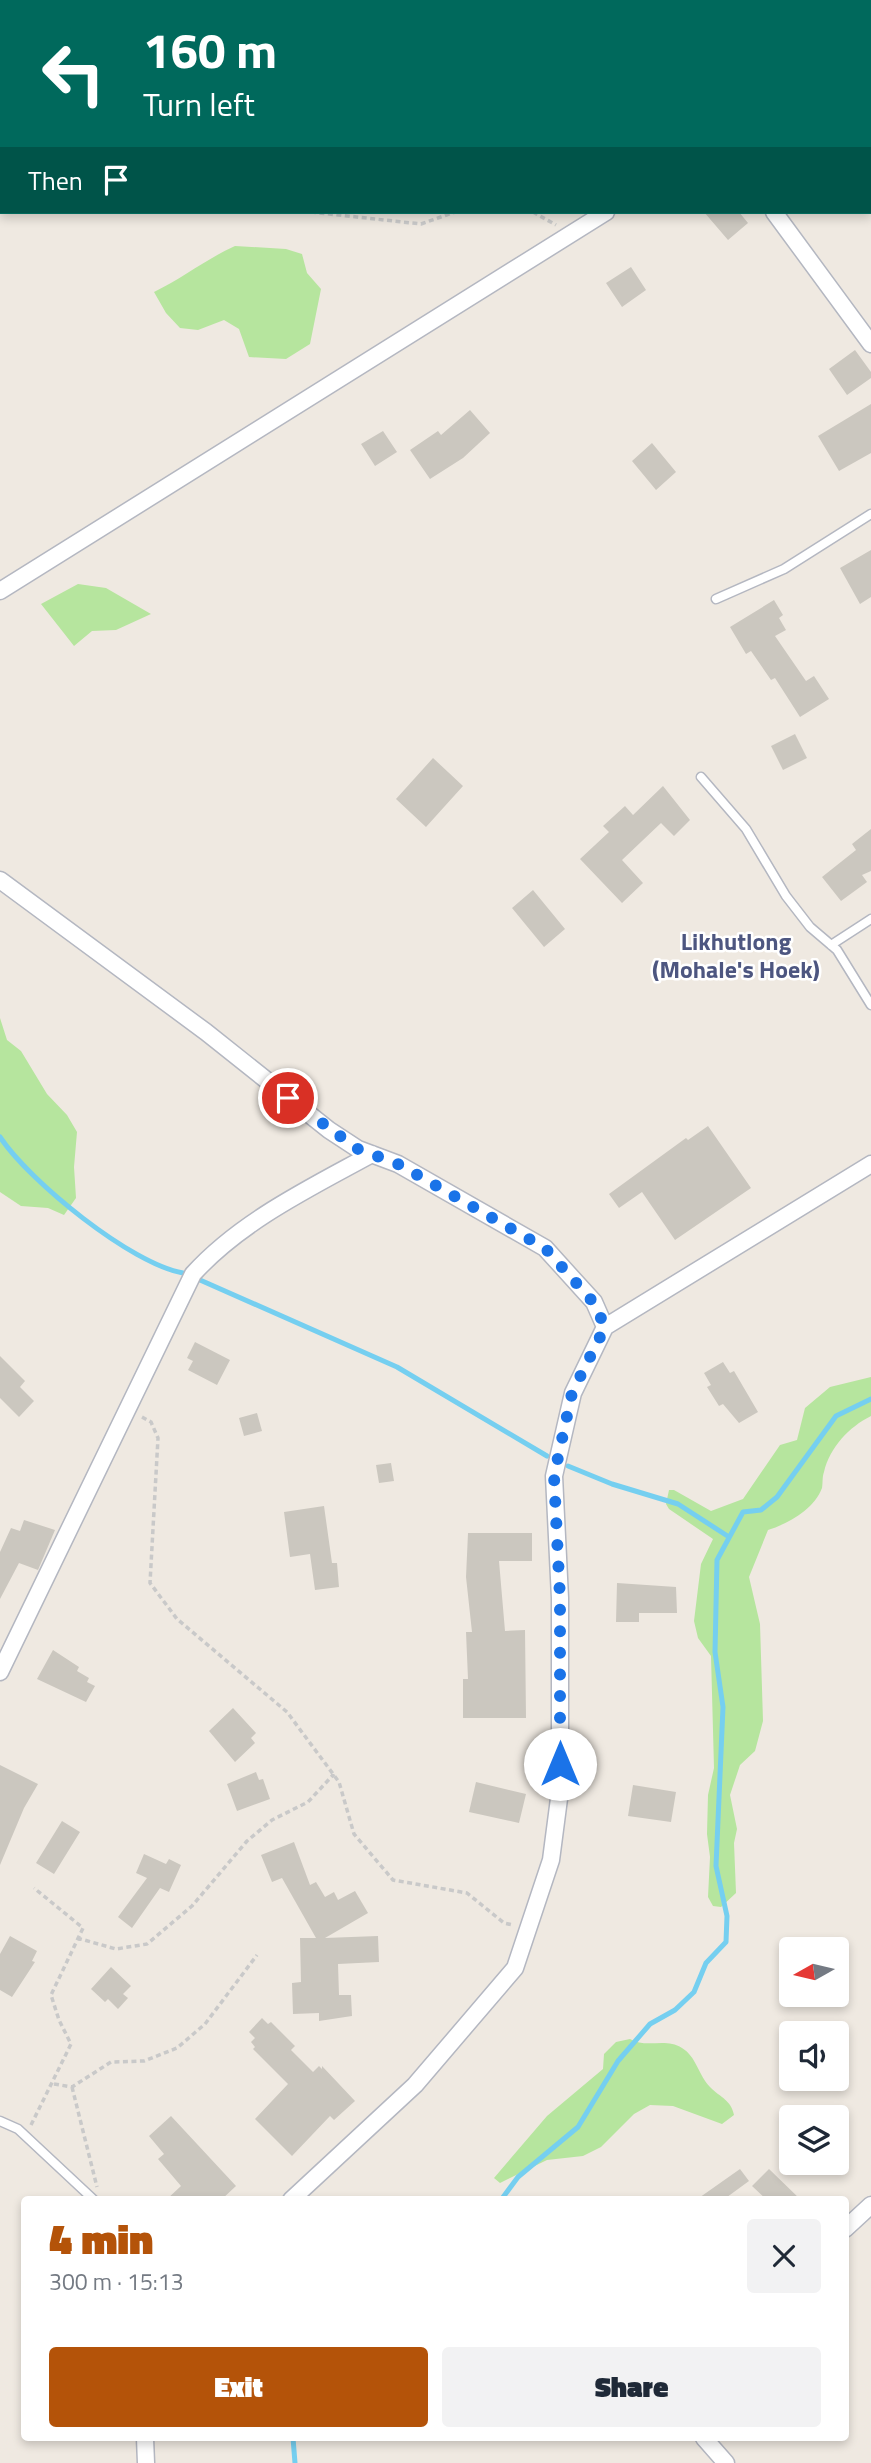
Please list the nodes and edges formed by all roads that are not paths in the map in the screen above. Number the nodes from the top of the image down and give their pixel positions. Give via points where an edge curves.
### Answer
1 (603, 214) edge
2 (775, 214) edge
3 (871, 344) edge
4 (871, 514) edge
5 (0, 591) edge
6 (716, 599) dead end
7 (701, 777) dead end
8 (0, 880) edge
9 (871, 919) edge
10 (831, 945) junction
11 (871, 1006) edge
12 (372, 1154) junction
13 (871, 1164) edge
14 (605, 1327) junction
15 (0, 1672) edge
16 (0, 2121) edge
17 (91, 2196) edge
18 (295, 2196) edge
19 (871, 2205) edge
20 (849, 2224) edge
21 (145, 2441) edge
22 (707, 2441) edge
23 (146, 2463) edge
24 (726, 2463) edge

1 - 5 street
2 - 3 street
4 - 6 lane via 784,569
7 - 10 lane via 746,829 802,916
8 - 12 street via 330,1130
9 - 10 lane
10 - 11 lane
12 - 14 street via 398,1164 545,1248 594,1303
12 - 15 street via 293,1197 213,1252 194,1274
13 - 14 street
14 - 18 street via 572,1393 554,1476 560,1598 560,1791 551,1860 515,1968 415,2085
16 - 17 lane via 26,2137
19 - 20 street
21 - 23 street
22 - 24 street

